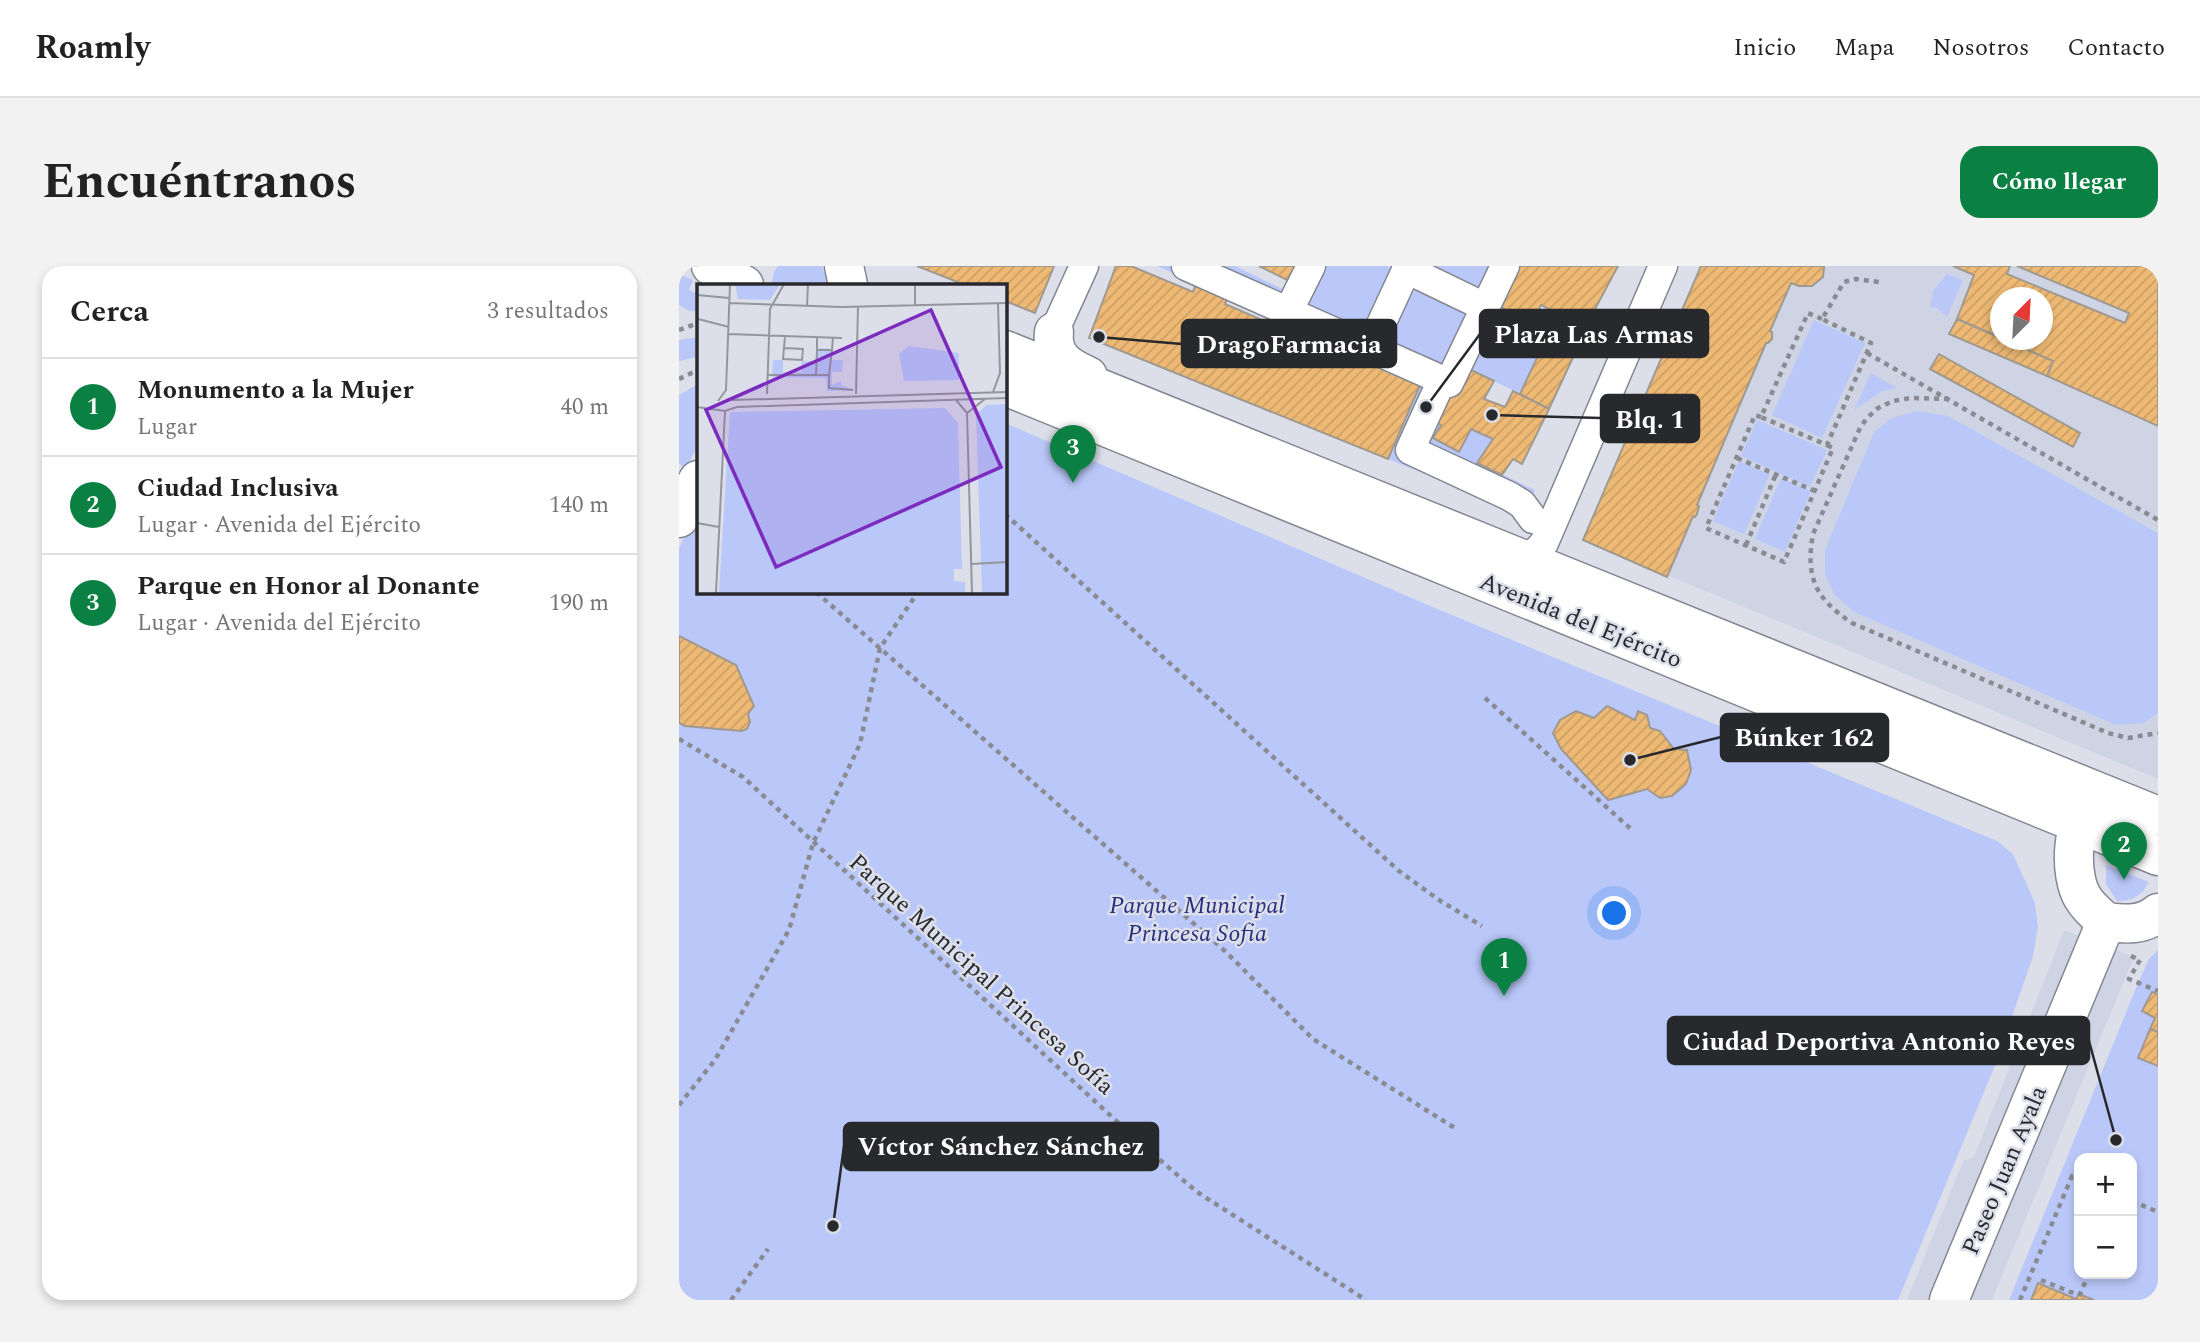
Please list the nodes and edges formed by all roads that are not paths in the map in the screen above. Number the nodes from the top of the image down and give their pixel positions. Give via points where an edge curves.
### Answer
1 (711, 266) edge
2 (759, 266) edge
3 (1084, 266) edge
4 (1186, 266) edge
5 (1311, 266) edge
6 (1505, 266) edge
7 (1663, 266) edge
8 (1407, 268) edge
9 (742, 284) edge
10 (756, 284) edge
11 (1485, 307) junction
12 (1288, 312) junction
13 (1054, 332) junction
14 (1006, 341) edge
15 (1370, 348) junction
16 (1006, 350) edge
17 (1442, 380) junction
18 (1006, 386) edge
19 (1118, 396) junction
20 (697, 482) edge
21 (679, 518) edge
22 (1533, 519) dead end
23 (1518, 558) junction
24 (2151, 814) edge
25 (2079, 824) junction
26 (2158, 856) edge
27 (2158, 914) edge
28 (2102, 933) junction
29 (1949, 1300) edge

1 - 9 main road
2 - 10 main road
3 - 13 street
4 - 12 street
5 - 12 street
6 - 11 street
7 - 23 street via 1543,543 1536,552
8 - 11 street
8 - 15 street
11 - 17 street via 1449,383
12 - 15 street
13 - 14 main road via 1033,346
13 - 19 main road via 1056,351 1065,364
15 - 17 street
16 - 19 main road, Avenida del Ejército
17 - 22 street via 1410,450 1509,496 1523,504
18 - 25 main road, Avenida del Ejército
19 - 23 main road, Avenida del Ejército
20 - 21 main road
23 - 24 main road, Avenida del Ejército
24 - 25 main road via 2101,803 2090,808
25 - 26 main road, Avenida del Ejército
25 - 28 main road via 2074,865 2081,896
27 - 28 main road
28 - 29 main road, Paseo Juan Ayala

